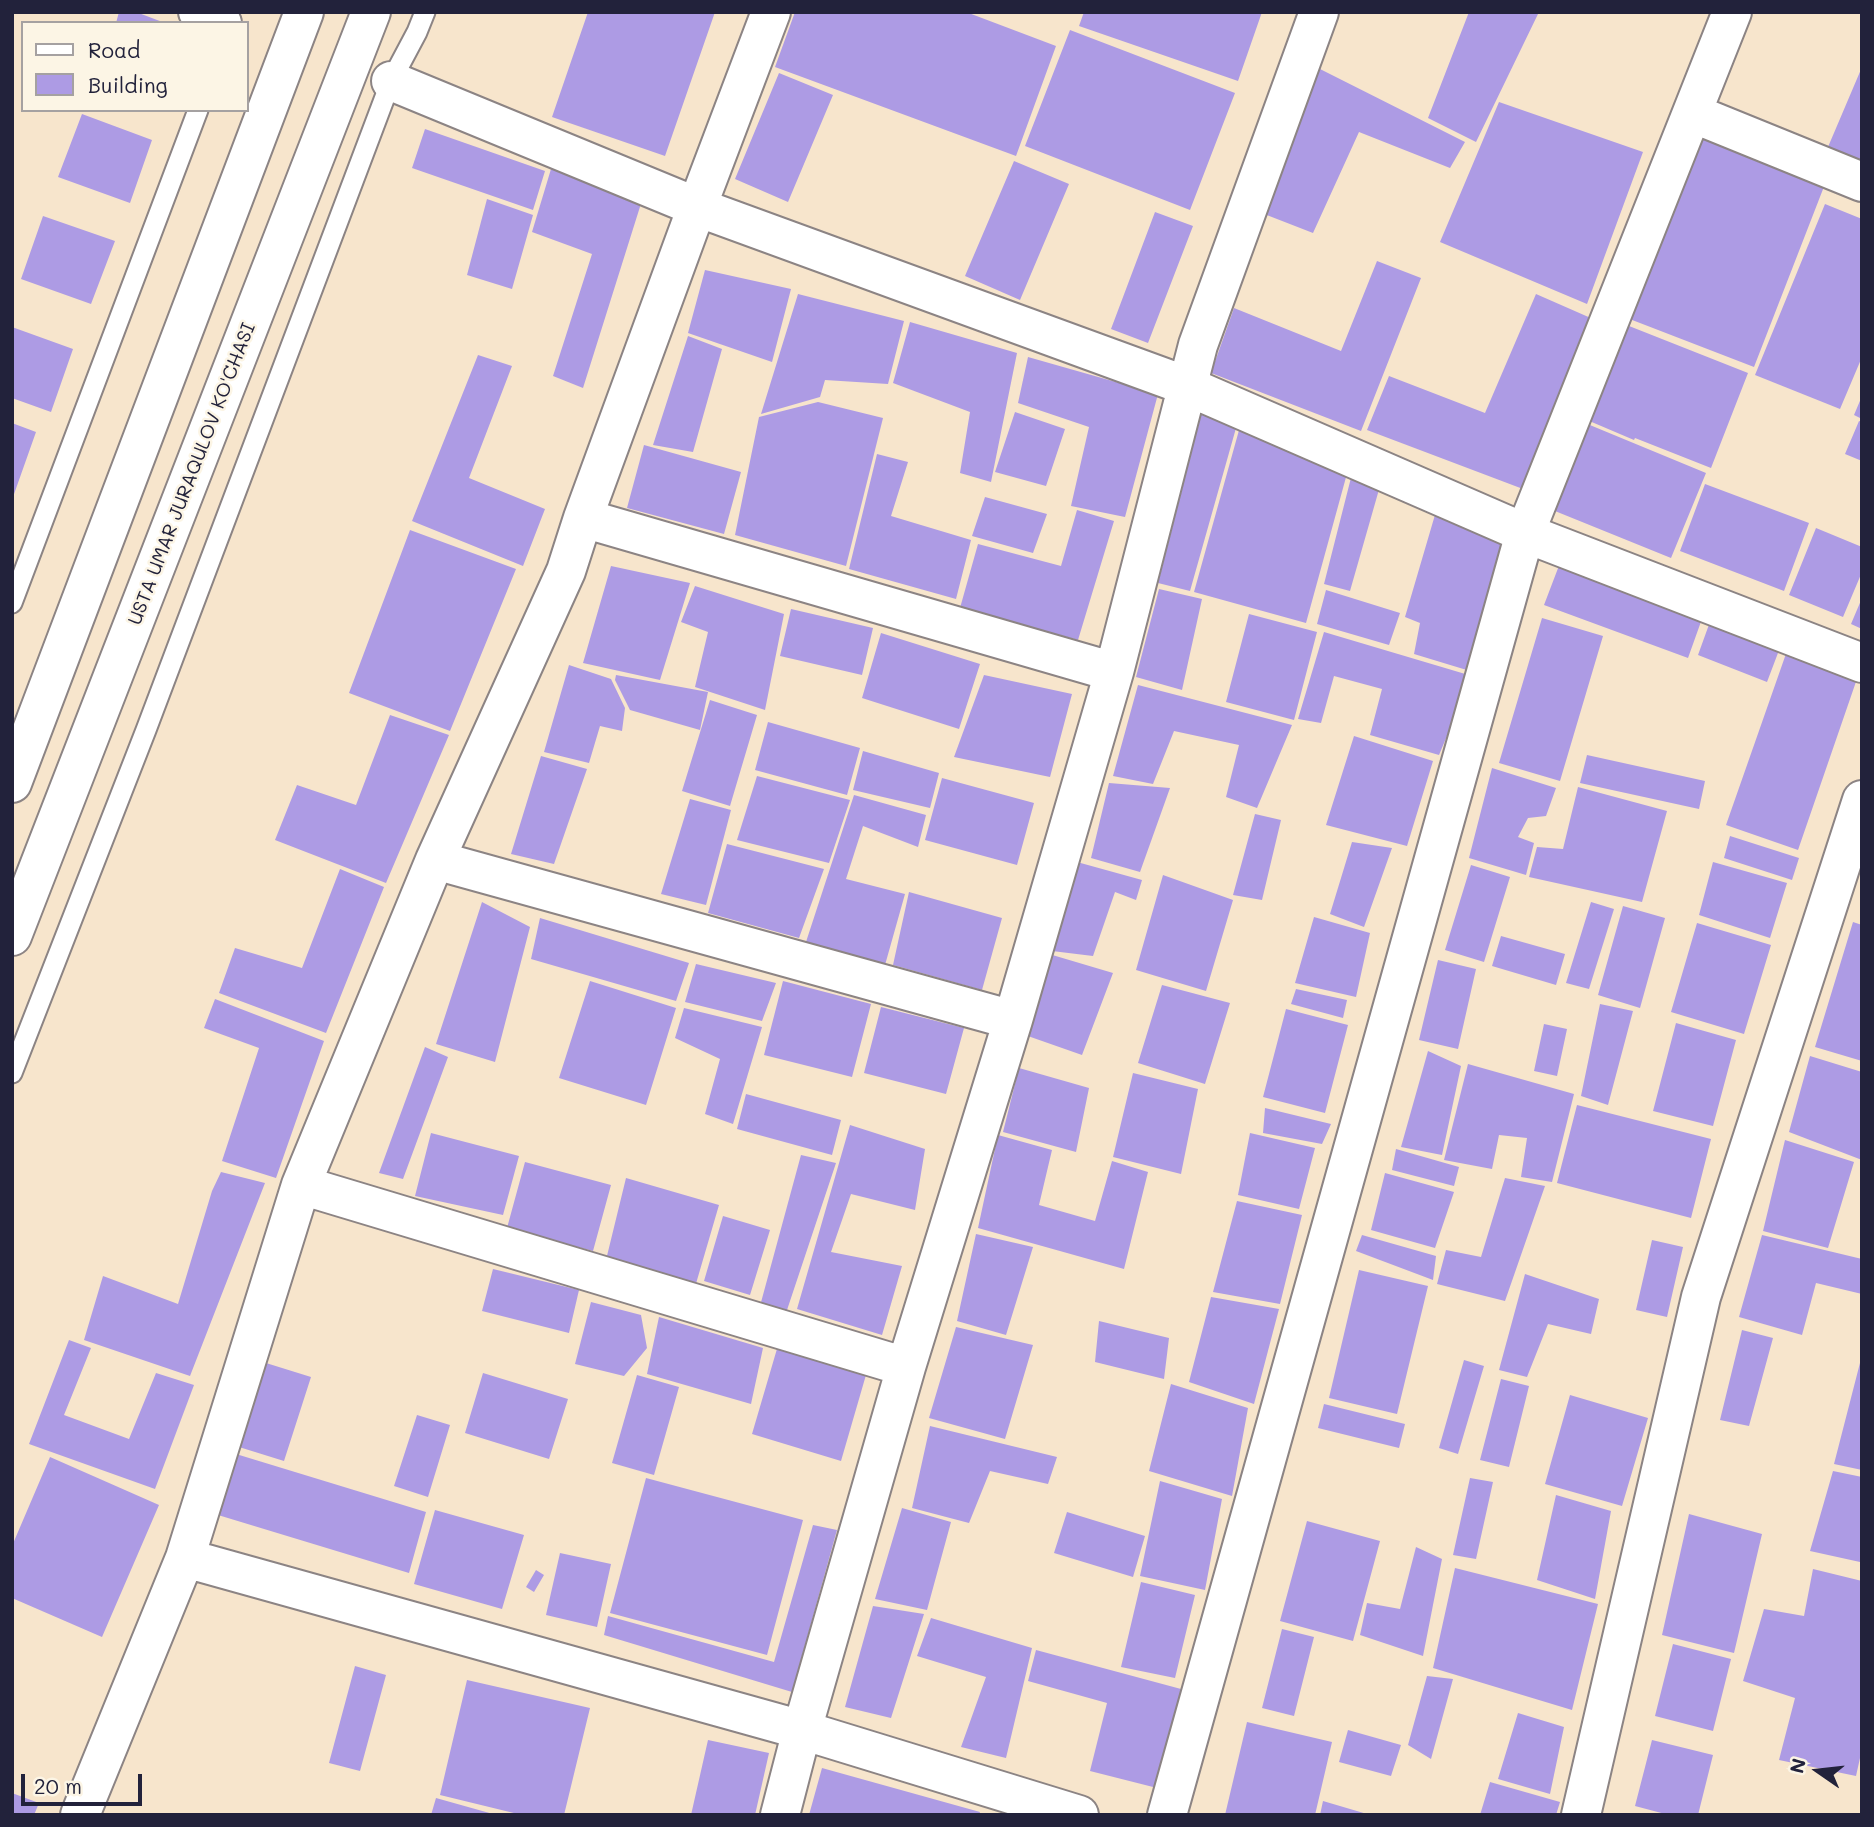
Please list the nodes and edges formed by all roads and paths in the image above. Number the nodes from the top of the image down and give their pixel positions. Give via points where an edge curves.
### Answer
1 (198, 12) edge
2 (304, 12) edge
3 (371, 12) edge
4 (425, 12) edge
5 (771, 12) edge
6 (1319, 12) edge
7 (1732, 12) edge
8 (218, 21) edge
9 (391, 81) junction
10 (197, 112) edge
11 (1692, 113) junction
12 (1862, 182) edge
13 (697, 207) junction
14 (1187, 386) junction
15 (583, 518) junction
16 (1525, 533) junction
17 (12, 603) edge
18 (1862, 663) edge
19 (1114, 672) junction
20 (12, 782) edge
21 (1862, 800) edge
22 (435, 860) junction
23 (12, 936) edge
24 (1013, 1020) junction
25 (12, 1073) edge
26 (302, 1185) junction
27 (906, 1367) junction
28 (185, 1558) junction
29 (802, 1730) junction
30 (80, 1815) edge
31 (780, 1815) edge
32 (1079, 1815) edge
33 (1167, 1815) edge
34 (1581, 1815) edge

1 - 8 street
2 - 20 street
3 - 23 street, USTA UMAR JURAQULOV KO'CHASI
4 - 9 lane
5 - 13 street
6 - 14 street
7 - 11 street
9 - 13 street
9 - 25 lane
10 - 17 lane
11 - 12 street
11 - 16 street
13 - 14 street
13 - 15 street
14 - 16 street
14 - 19 street
15 - 19 street
15 - 22 street via 566,571
16 - 18 street
16 - 33 street
19 - 24 street
21 - 34 street via 1701,1297
22 - 24 street
22 - 26 street
24 - 27 street
26 - 27 street
26 - 28 street
27 - 29 street
28 - 29 street
28 - 30 street
29 - 31 street
29 - 32 street

